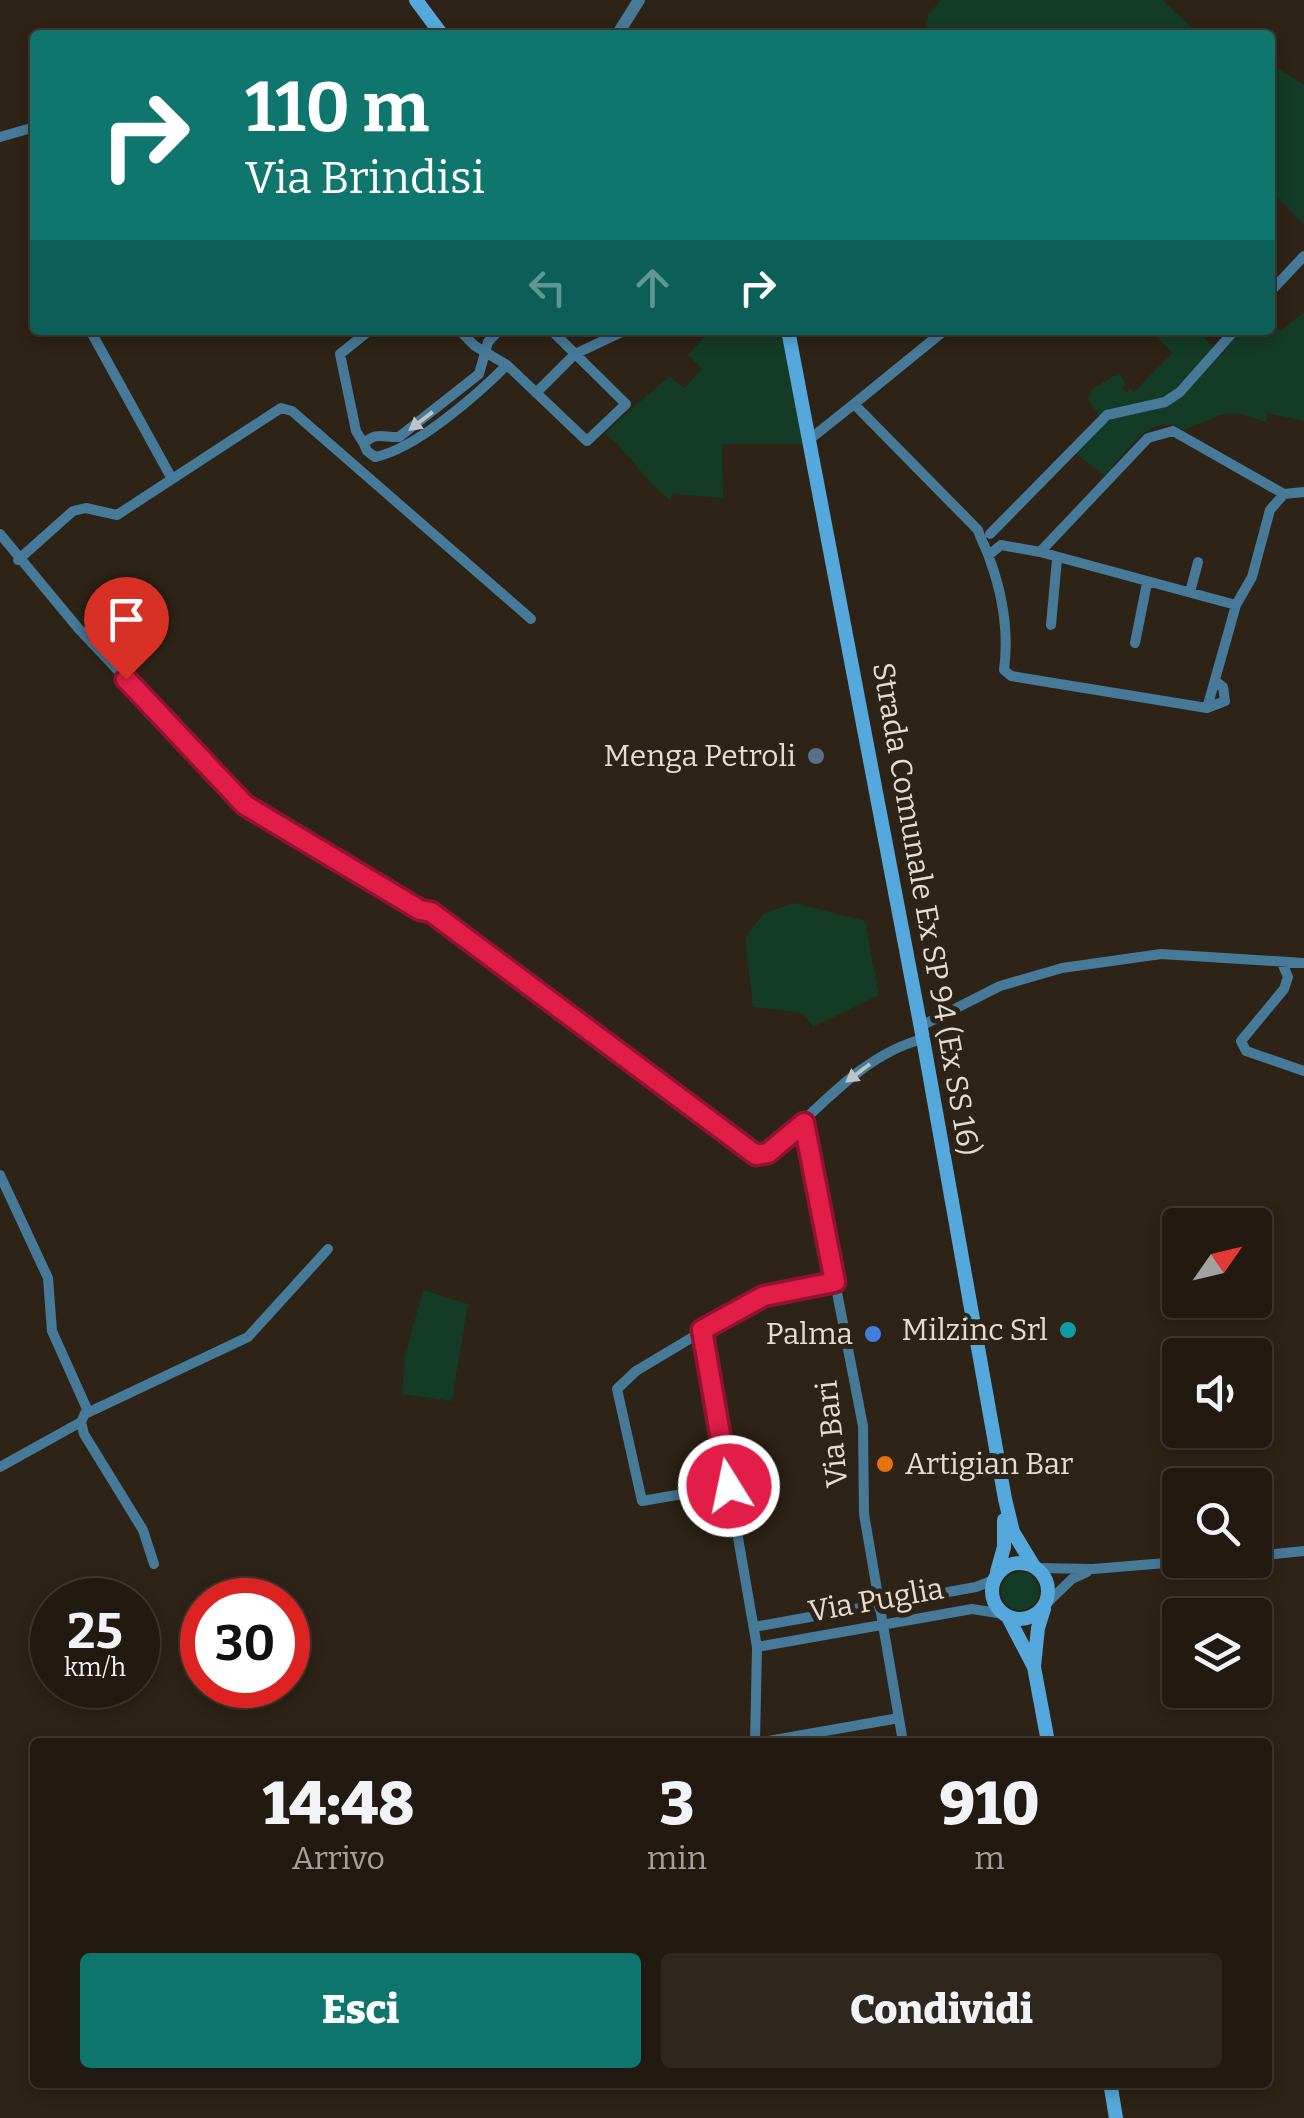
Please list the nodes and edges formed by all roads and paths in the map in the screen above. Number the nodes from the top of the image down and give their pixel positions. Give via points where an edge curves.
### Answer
1 (416, 0) edge
2 (639, 0) edge
3 (438, 30) edge
4 (619, 30) edge
5 (30, 128) edge
6 (0, 137) edge
7 (1304, 256) edge
8 (1275, 287) edge
9 (93, 335) edge
10 (364, 335) edge
11 (465, 335) edge
12 (494, 335) edge
13 (556, 335) edge
14 (616, 335) edge
15 (789, 335) edge
16 (939, 335) edge
17 (1231, 335) edge
18 (486, 352) junction
19 (576, 354) junction
20 (507, 365) junction
21 (536, 393) junction
22 (854, 404) junction
23 (810, 439) junction
24 (364, 444) junction
25 (172, 479) junction
26 (1304, 492) edge
27 (1284, 494) junction
28 (984, 532) junction
29 (0, 534) edge
30 (1001, 545) junction
31 (1040, 552) junction
32 (989, 555) junction
33 (1057, 558) junction
34 (18, 560) junction
35 (1198, 562) dead end
36 (1148, 583) junction
37 (1190, 592) junction
38 (1236, 605) junction
39 (532, 619) dead end
40 (1051, 625) dead end
41 (1135, 643) dead end
42 (1282, 963) junction
43 (1304, 963) edge
44 (922, 1032) junction
45 (1304, 1071) edge
46 (804, 1123) junction
47 (0, 1176) edge
48 (328, 1249) dead end
49 (835, 1282) junction
50 (702, 1330) junction
51 (84, 1418) junction
52 (0, 1467) edge
53 (729, 1486) junction
54 (1004, 1499) junction
55 (1304, 1552) edge
56 (1272, 1555) edge
57 (1162, 1563) edge
58 (154, 1564) dead end
59 (1035, 1567) junction
60 (1093, 1569) junction
61 (995, 1578) junction
62 (879, 1604) junction
63 (1045, 1605) junction
64 (1006, 1616) junction
65 (882, 1624) junction
66 (754, 1627) junction
67 (757, 1646) junction
68 (1034, 1667) junction
69 (898, 1718) junction
70 (758, 1738) edge
71 (781, 1738) edge
72 (902, 1738) edge
73 (1047, 1738) edge
74 (1111, 2088) edge
75 (1116, 2118) edge

1 - 3 main road
2 - 4 street
5 - 6 street
7 - 8 street
9 - 25 street
10 - 24 street via 340,354
11 - 18 street
12 - 18 street
13 - 19 street
14 - 19 street
15 - 23 main road, Strada Comunale Ex SP 94 (Ex SS 16)
16 - 22 street
17 - 28 street via 1180,392 1107,415
18 - 20 street
18 -> 24 street via 480,374 411,429 399,437 378,434
19 - 21 street
19 - 21 street via 626,404 586,441
20 - 21 street
20 - 24 street via 416,437 376,457
22 - 23 street
22 - 28 street
23 - 44 main road, Strada Comunale Ex SP 94 (Ex SS 16)
25 - 34 street via 116,515 73,511
25 - 39 street via 271,413 292,411
26 - 27 street
27 - 31 street via 1173,431 1148,438
27 - 38 street via 1270,510 1252,577
28 - 30 street
28 - 32 street
29 - 34 street
30 - 31 street
30 - 32 street
31 - 33 street
32 - 38 street via 1004,610 1004,670 1011,676 1207,708
33 - 36 street
33 - 40 street
34 - 46 street via 245,805 431,912 756,1155
35 - 37 street
36 - 37 street
36 - 41 street
37 - 38 street
42 - 43 street
42 - 44 street via 1161,954 1062,968 1000,986
42 - 45 street via 1284,990 1241,1041 1246,1051
44 -> 46 street via 869,1064
44 - 54 main road, Strada Comunale Ex SP 94 (Ex SS 16)
46 - 49 street, Via Bari
47 - 51 street via 48,1278 52,1331 88,1409
48 - 51 street via 248,1337
49 - 50 street via 764,1296
49 - 62 street, Via Bari via 863,1426 864,1514
50 - 53 street
50 - 53 street via 617,1389 642,1501
51 - 52 street
51 - 58 street via 84,1434 142,1530
53 - 66 street
54 - 59 main road, Strada Comunale Ex SP 94 (Ex SS 16) via 1013,1532
54 - 61 main road, Strada Comunale Ex SP 94 (Ex SS 16) via 1004,1547
55 - 56 street
57 - 60 street
59 - 60 street
59 - 61 main road via 1016,1563
59 - 63 main road via 1048,1585
60 - 63 street via 1072,1578
61 - 62 street, Via Puglia
61 - 64 main road via 993,1599
62 - 65 street, Via Bari
62 - 66 street, Via Puglia
63 - 64 main road via 1025,1619
63 - 68 main road
64 - 65 street, Via Puglia via 972,1609
64 - 68 main road
65 - 67 street, Via Puglia
65 - 69 street, Via Bari
66 - 67 street
67 - 70 street
68 - 73 main road
69 - 71 street
69 - 72 street, Via Bari
74 - 75 main road

